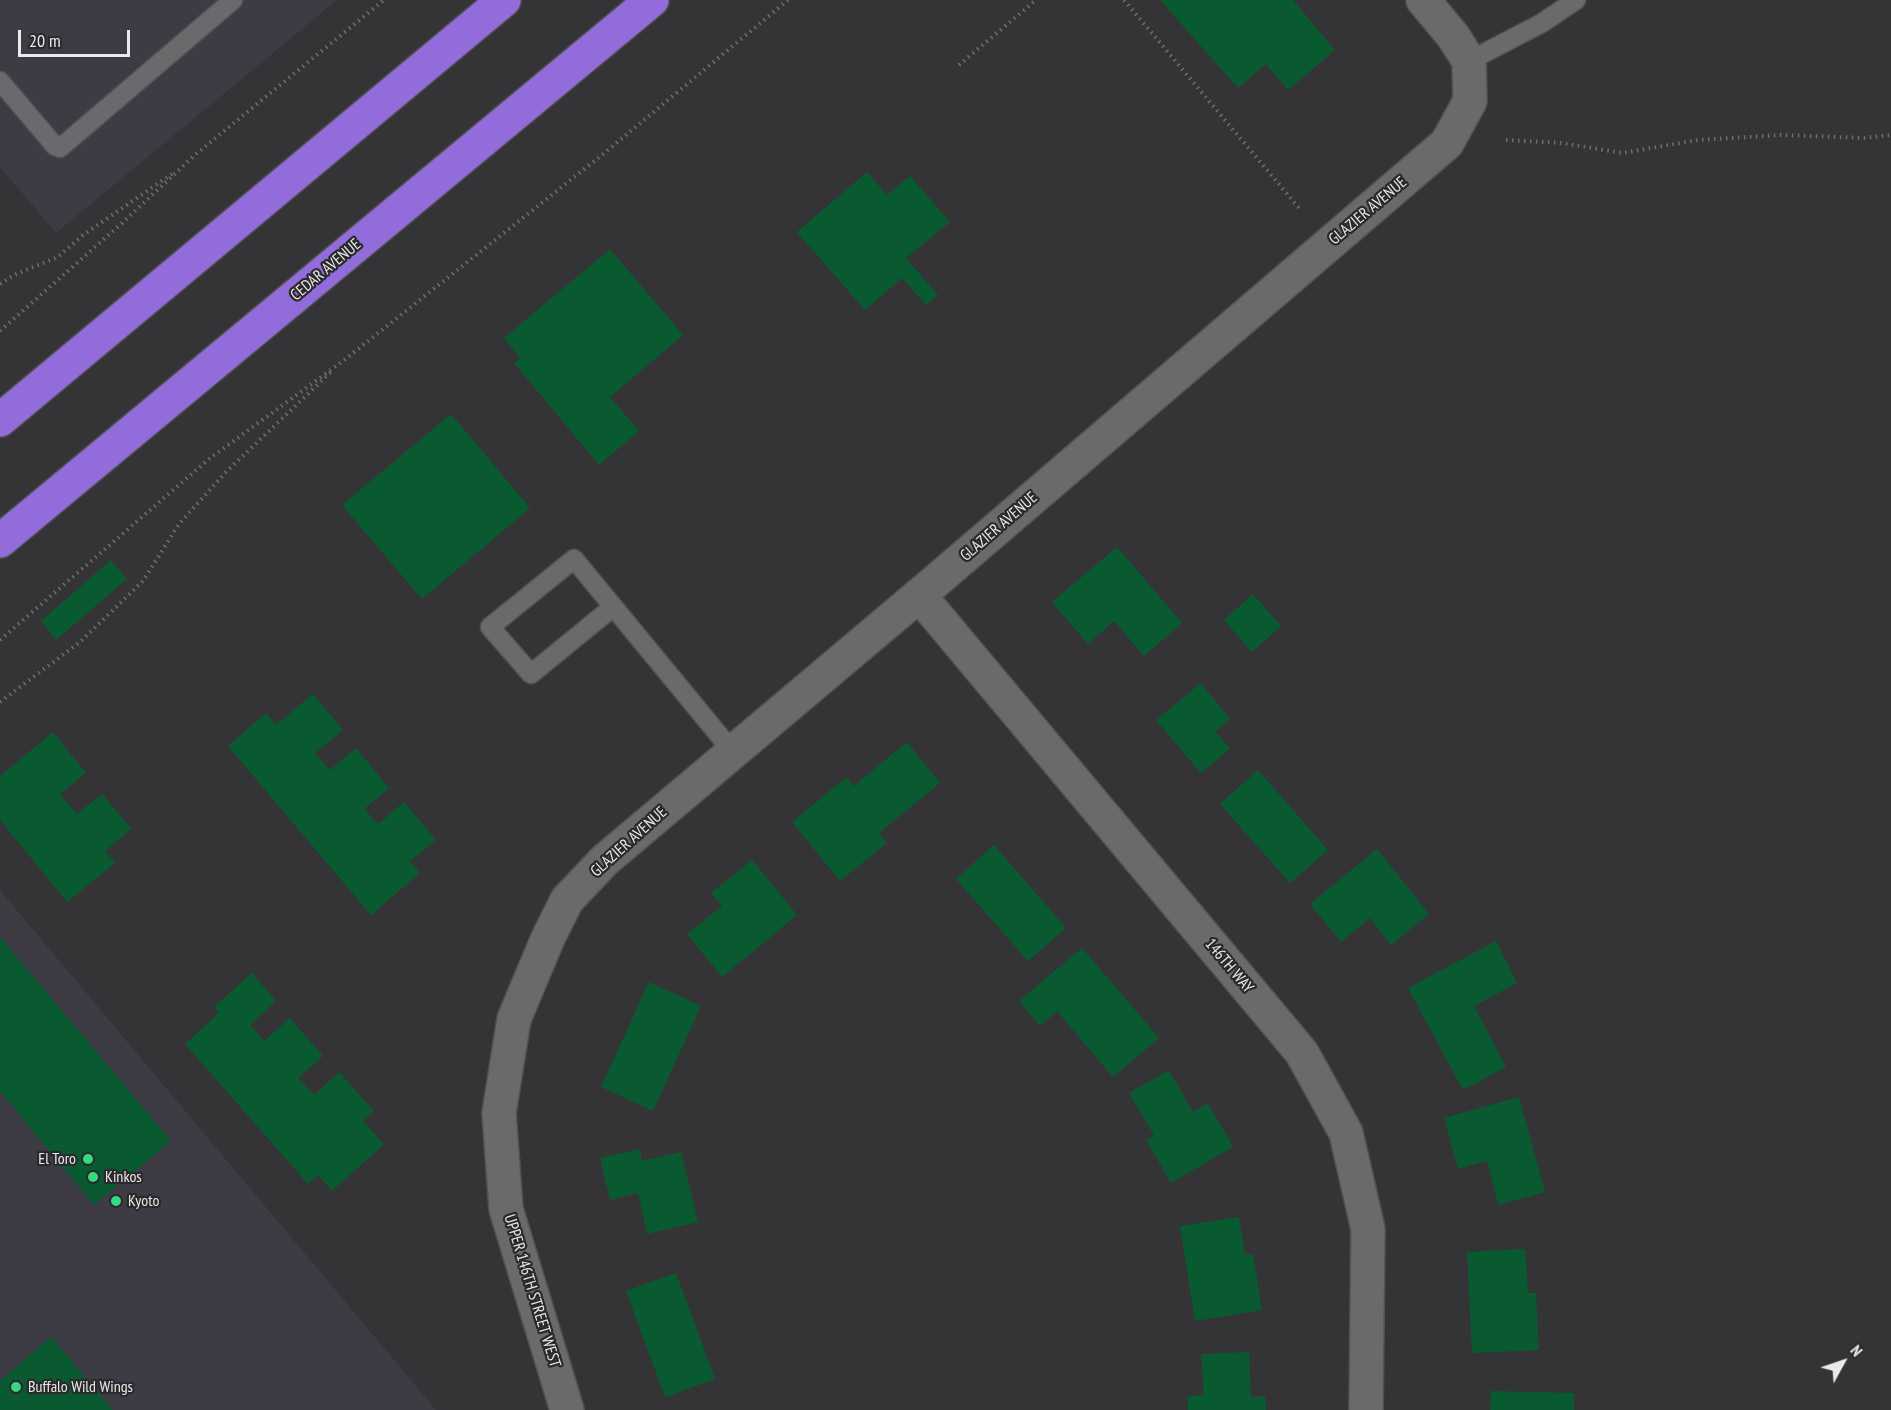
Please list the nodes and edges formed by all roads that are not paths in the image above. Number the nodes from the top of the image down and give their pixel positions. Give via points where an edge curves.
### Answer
1 (233, 0) edge
2 (504, 0) edge
3 (652, 0) edge
4 (1423, 0) edge
5 (1576, 0) edge
6 (1469, 61) junction
7 (0, 81) edge
8 (0, 420) edge
9 (0, 541) edge
10 (919, 595) junction
11 (613, 607) junction
12 (733, 752) junction
13 (538, 962) joint
14 (567, 1410) edge
15 (1366, 1410) edge

1 - 7 lane via 60,148
2 - 8 highway
3 - 9 highway, CEDAR AVENUE
4 - 6 street
5 - 6 lane via 1542,23
6 - 10 street, GLAZIER AVENUE via 1470,100 1447,143
10 - 12 street, GLAZIER AVENUE
10 - 15 street, 146TH WAY via 1302,1053 1346,1133 1368,1229
11 - 11 lane via 574,559 490,627 531,674
11 - 12 lane
12 - 13 street, GLAZIER AVENUE via 605,860 567,900
13 - 14 street, UPPER 146TH STREET WEST via 513,1019 499,1113 506,1209

